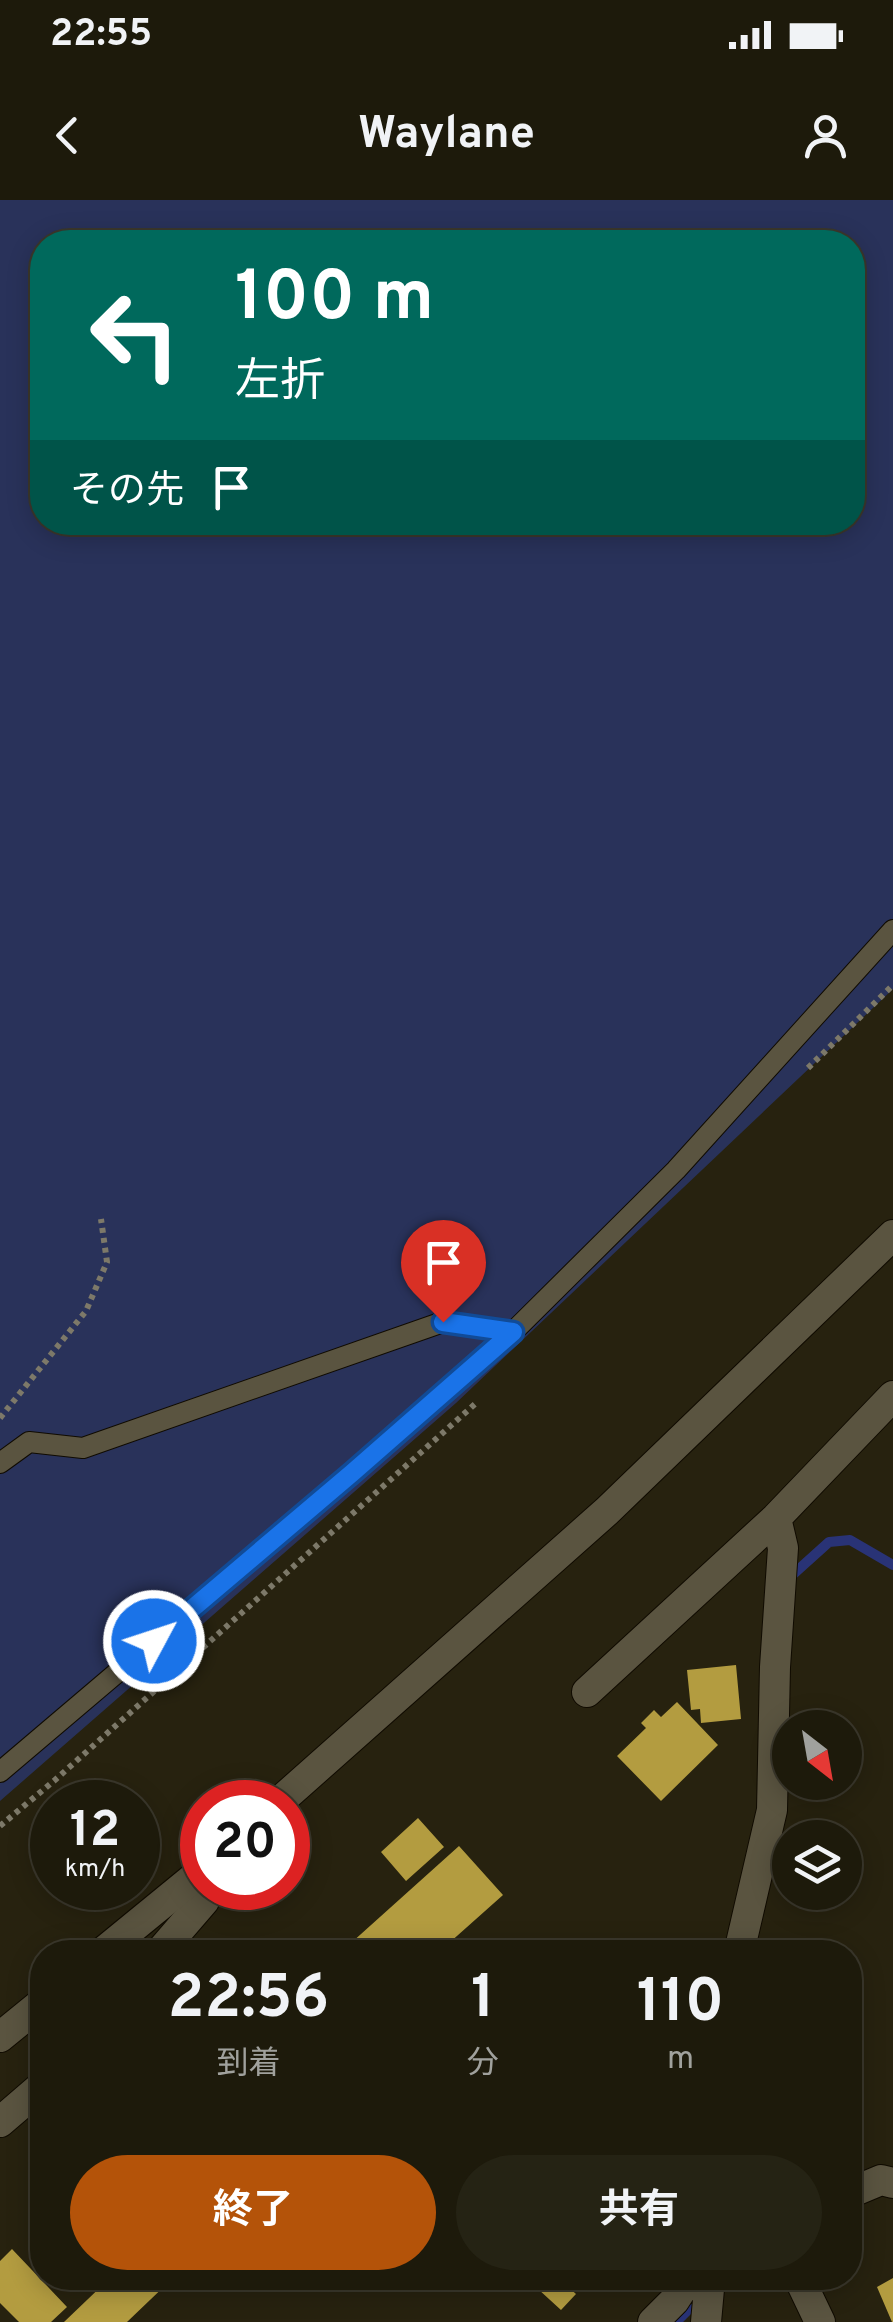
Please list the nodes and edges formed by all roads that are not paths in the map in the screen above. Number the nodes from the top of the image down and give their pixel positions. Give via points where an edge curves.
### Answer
1 (893, 930) edge
2 (893, 1235) edge
3 (513, 1332) junction
4 (893, 1396) edge
5 (0, 1463) edge
6 (776, 1518) junction
7 (587, 1692) dead end
8 (0, 1772) edge
9 (305, 1780) edge
10 (180, 1889) edge
11 (196, 1910) edge
12 (118, 1940) edge
13 (170, 1940) edge
14 (740, 1940) edge
15 (30, 2012) edge
16 (0, 2038) edge
17 (30, 2096) edge
18 (0, 2122) edge
19 (893, 2183) edge
20 (862, 2188) edge
21 (681, 2290) edge
22 (709, 2290) edge
23 (804, 2290) edge
24 (653, 2322) edge
25 (706, 2322) edge
26 (820, 2322) edge

1 - 3 lane via 676,1170
2 - 9 street via 608,1511
3 - 5 lane via 443,1322 83,1448 29,1442
3 - 8 lane
4 - 6 street
6 - 7 street
6 - 14 street via 784,1548 772,1810
10 - 12 street
11 - 13 street
15 - 16 street
17 - 18 street
19 - 20 street
21 - 24 street
22 - 25 street
23 - 26 street

